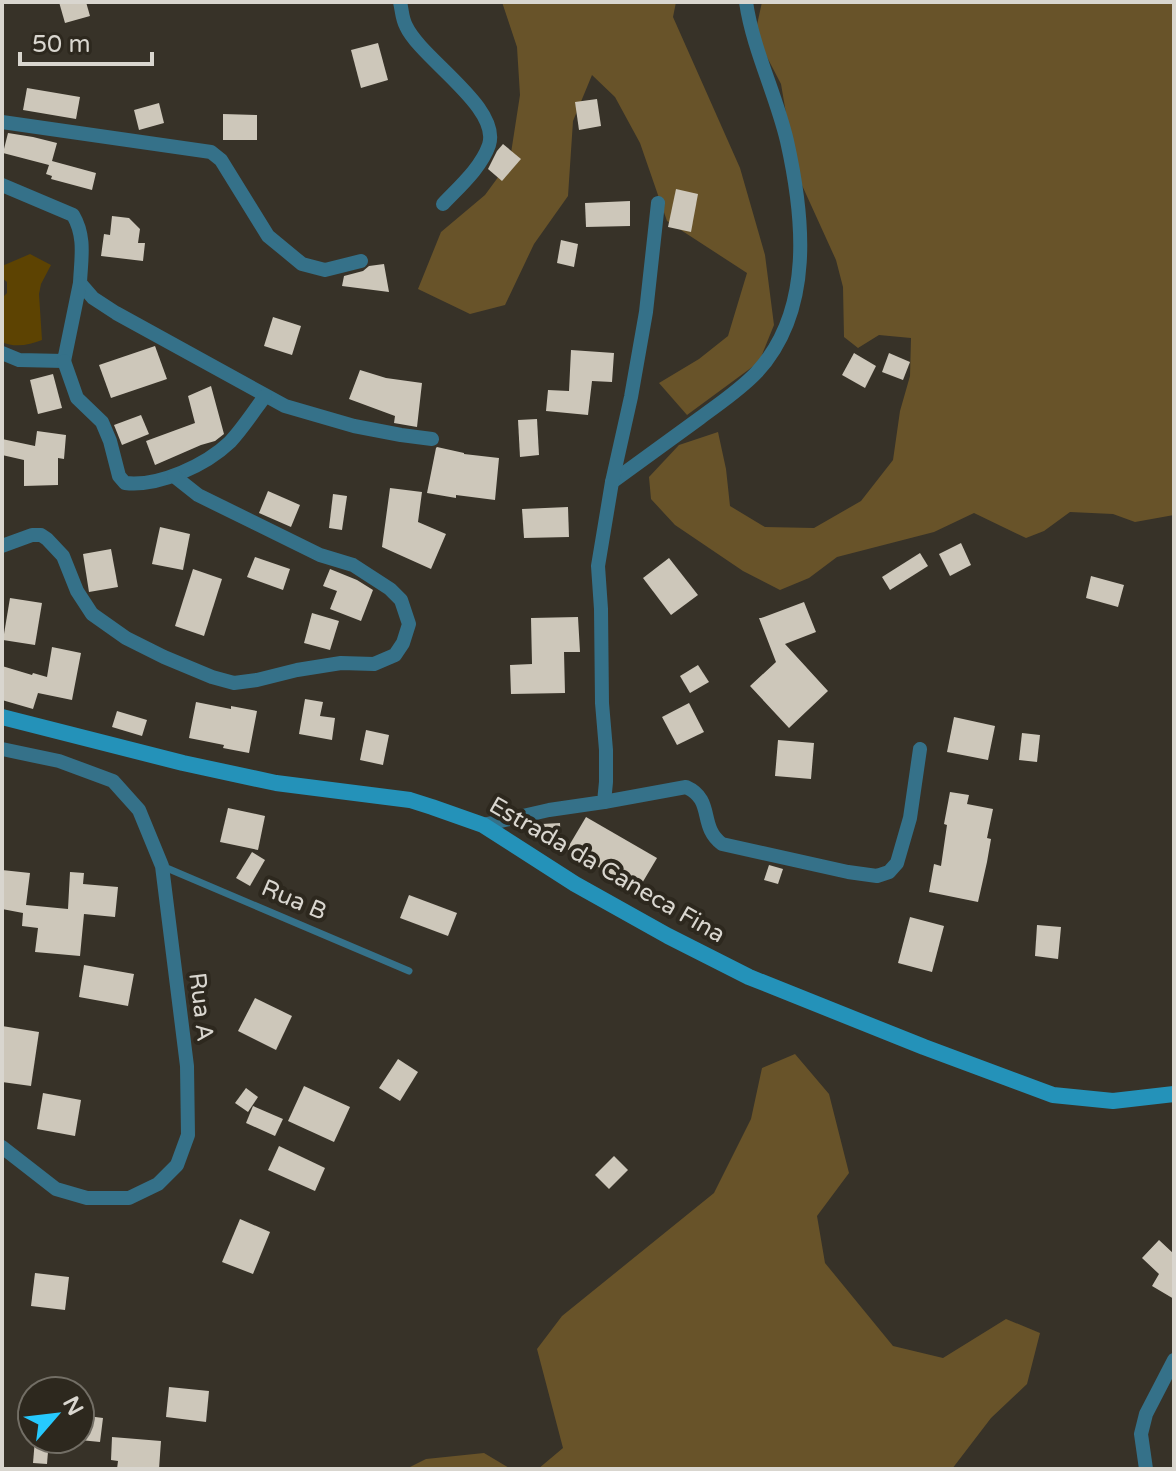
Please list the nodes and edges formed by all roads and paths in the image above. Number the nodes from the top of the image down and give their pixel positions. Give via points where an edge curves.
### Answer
1 (400, 2) edge
2 (746, 2) edge
3 (2, 122) edge
4 (2, 185) edge
5 (658, 203) dead end
6 (443, 204) dead end
7 (361, 261) dead end
8 (80, 283) junction
9 (2, 353) edge
10 (64, 361) junction
11 (265, 396) junction
12 (432, 439) dead end
13 (174, 476) junction
14 (612, 482) junction
15 (2, 546) edge
16 (2, 717) edge
17 (2, 749) edge
18 (920, 749) dead end
19 (604, 802) junction
20 (483, 825) junction
21 (162, 866) junction
22 (409, 971) dead end
23 (1174, 1094) edge
24 (2, 1147) edge
25 (1174, 1360) edge
26 (1146, 1469) edge

1 - 6 street via 405,26 487,121 490,142 484,156
2 - 14 street via 787,142 801,223 797,293 778,344 757,371
3 - 7 street via 211,152 268,236 302,264 325,270
4 - 8 street via 73,215 83,239
5 - 14 street via 646,312
8 - 10 street
8 - 11 street via 116,313
9 - 10 street via 19,360
10 - 13 street via 77,398 102,422 125,483
11 - 12 street via 354,426
11 - 13 street via 230,441 209,459
13 - 15 street via 198,495 320,555 353,565 390,589 401,600 409,624 395,655 374,664 341,663 234,683 212,677 126,638 92,614 63,556 41,535
14 - 19 street via 598,566
16 - 20 street, Estrada da Caneca Fina via 276,783 410,800
17 - 21 street, Rua A via 59,761 113,781 139,810
18 - 19 street via 897,863 877,876 722,844 710,831 703,801 686,787
19 - 20 street
20 - 23 street, Estrada da Caneca Fina via 575,884 749,977 924,1047 1053,1095 1113,1101
21 - 22 lane, Rua B
21 - 24 street, Rua A via 187,1066 188,1135 177,1165 158,1184 129,1198 87,1198 56,1189
25 - 26 street via 1141,1434

